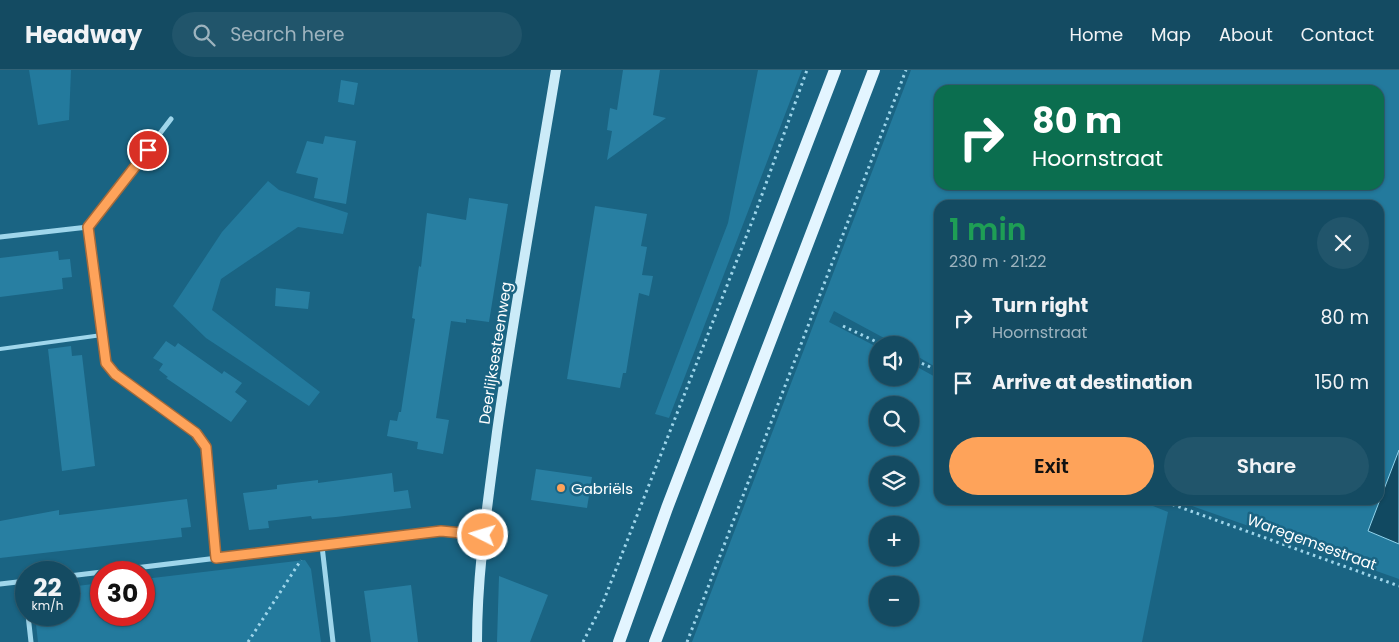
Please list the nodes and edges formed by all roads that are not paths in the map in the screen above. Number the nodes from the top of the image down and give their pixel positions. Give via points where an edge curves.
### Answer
1 (556, 70) edge
2 (834, 70) edge
3 (874, 70) edge
4 (171, 119) dead end
5 (88, 227) junction
6 (0, 237) edge
7 (102, 335) junction
8 (0, 349) edge
9 (483, 535) junction
10 (322, 546) junction
11 (216, 558) junction
12 (80, 575) edge
13 (15, 582) edge
14 (0, 584) edge
15 (29, 626) edge
16 (31, 642) edge
17 (333, 642) edge
18 (477, 642) edge
19 (619, 642) edge
20 (656, 642) edge

1 - 9 main road, Deerlijksesteenweg
2 - 19 main road
3 - 20 main road
4 - 5 street
5 - 6 street
5 - 7 street
7 - 8 lane
7 - 11 street via 106,363 115,374 196,433 206,447
9 - 10 street via 441,531
9 - 18 main road, Deerlijksesteenweg
10 - 11 street
10 - 17 street
11 - 12 street
13 - 14 street
15 - 16 street

